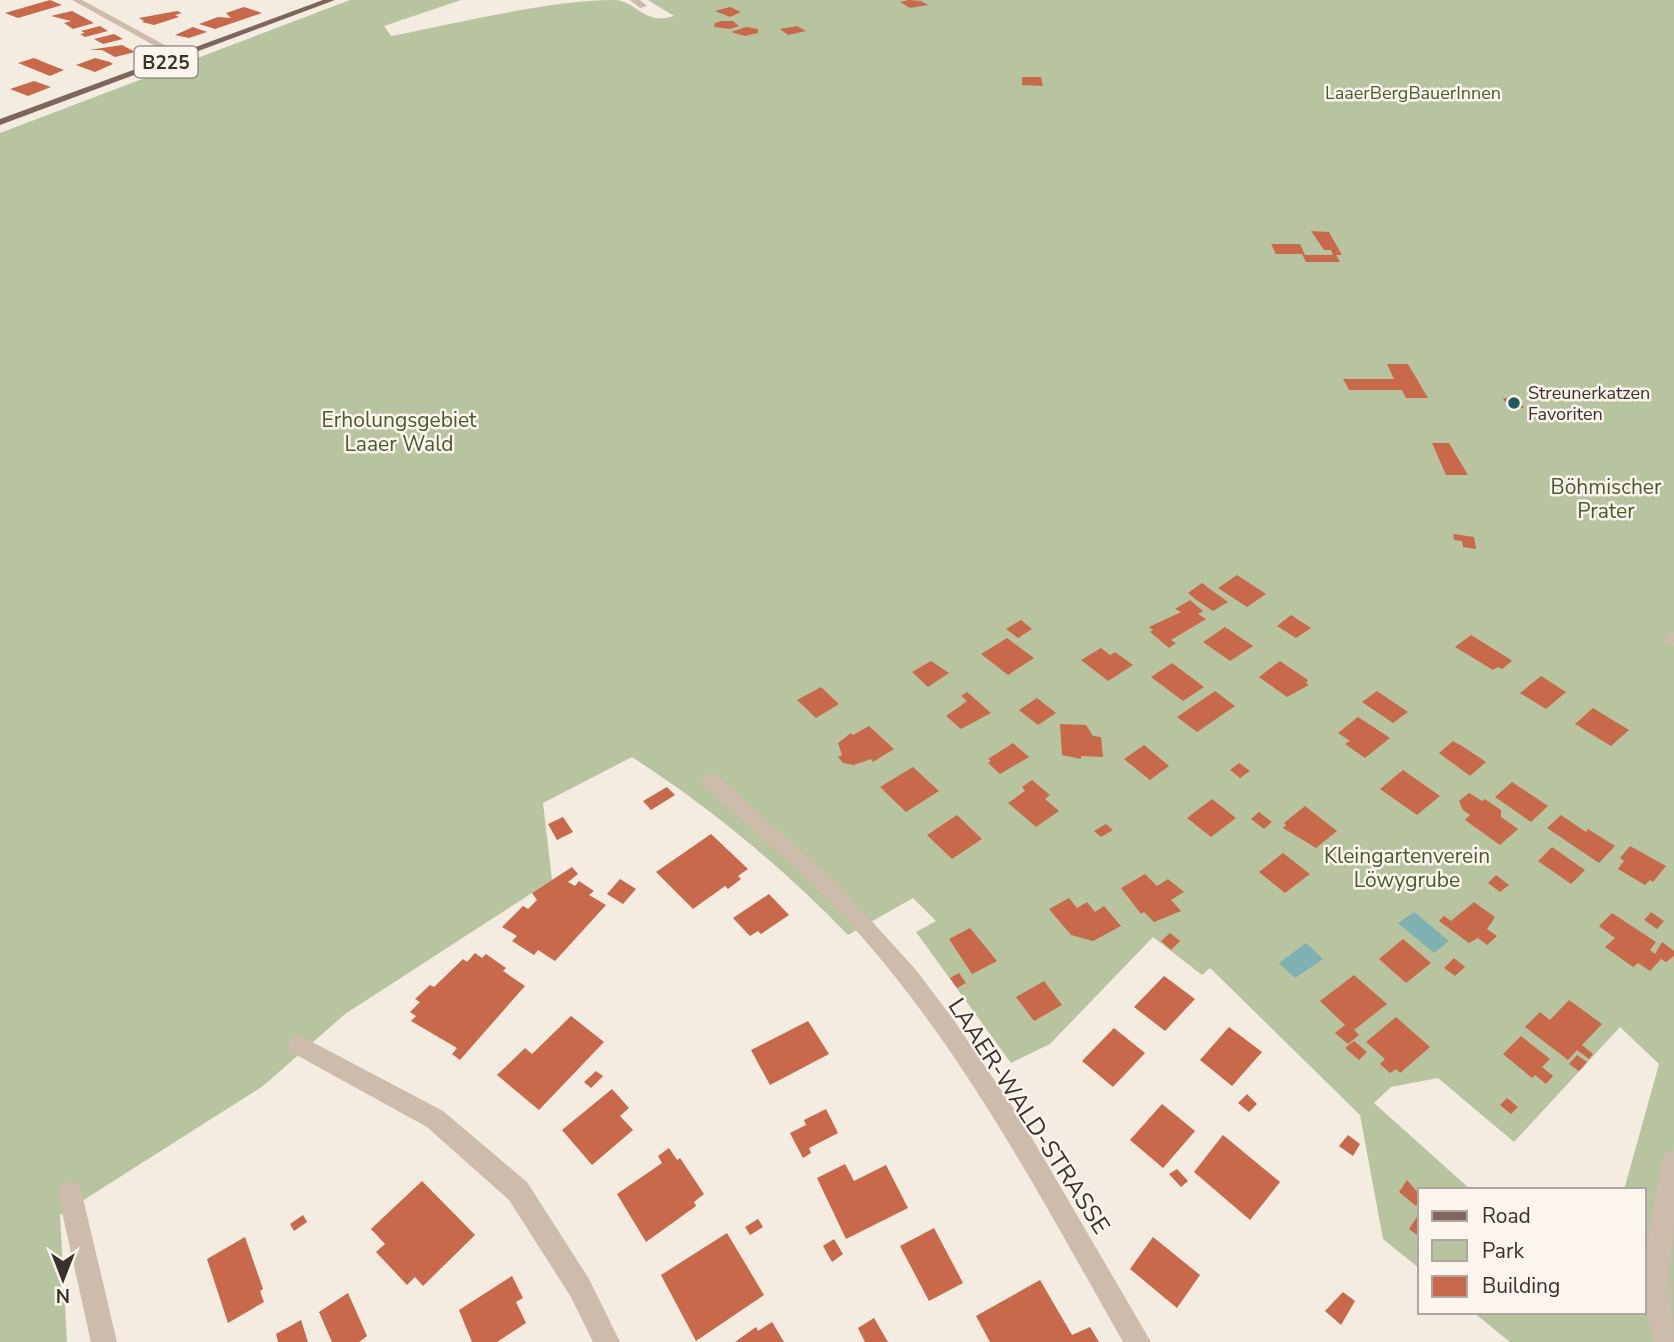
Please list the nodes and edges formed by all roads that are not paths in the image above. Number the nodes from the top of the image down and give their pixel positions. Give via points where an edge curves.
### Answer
1 (76, 0) edge
2 (331, 0) edge
3 (634, 0) edge
4 (643, 6) dead end
5 (180, 56) junction
6 (0, 121) edge
7 (711, 781) dead end
8 (299, 1045) dead end
9 (1674, 1162) edge
10 (70, 1194) dead end
11 (104, 1342) edge
12 (607, 1342) edge
13 (1138, 1342) edge
14 (1667, 1342) edge

1 - 5 street
2 - 5 main road, B225
3 - 4 street
5 - 6 main road, B225
7 - 13 street, LAAER-WALD-STRASSE via 869,930 960,1048
8 - 12 street via 435,1119 517,1191 580,1288
9 - 14 street via 1654,1275 1656,1308
10 - 11 street

